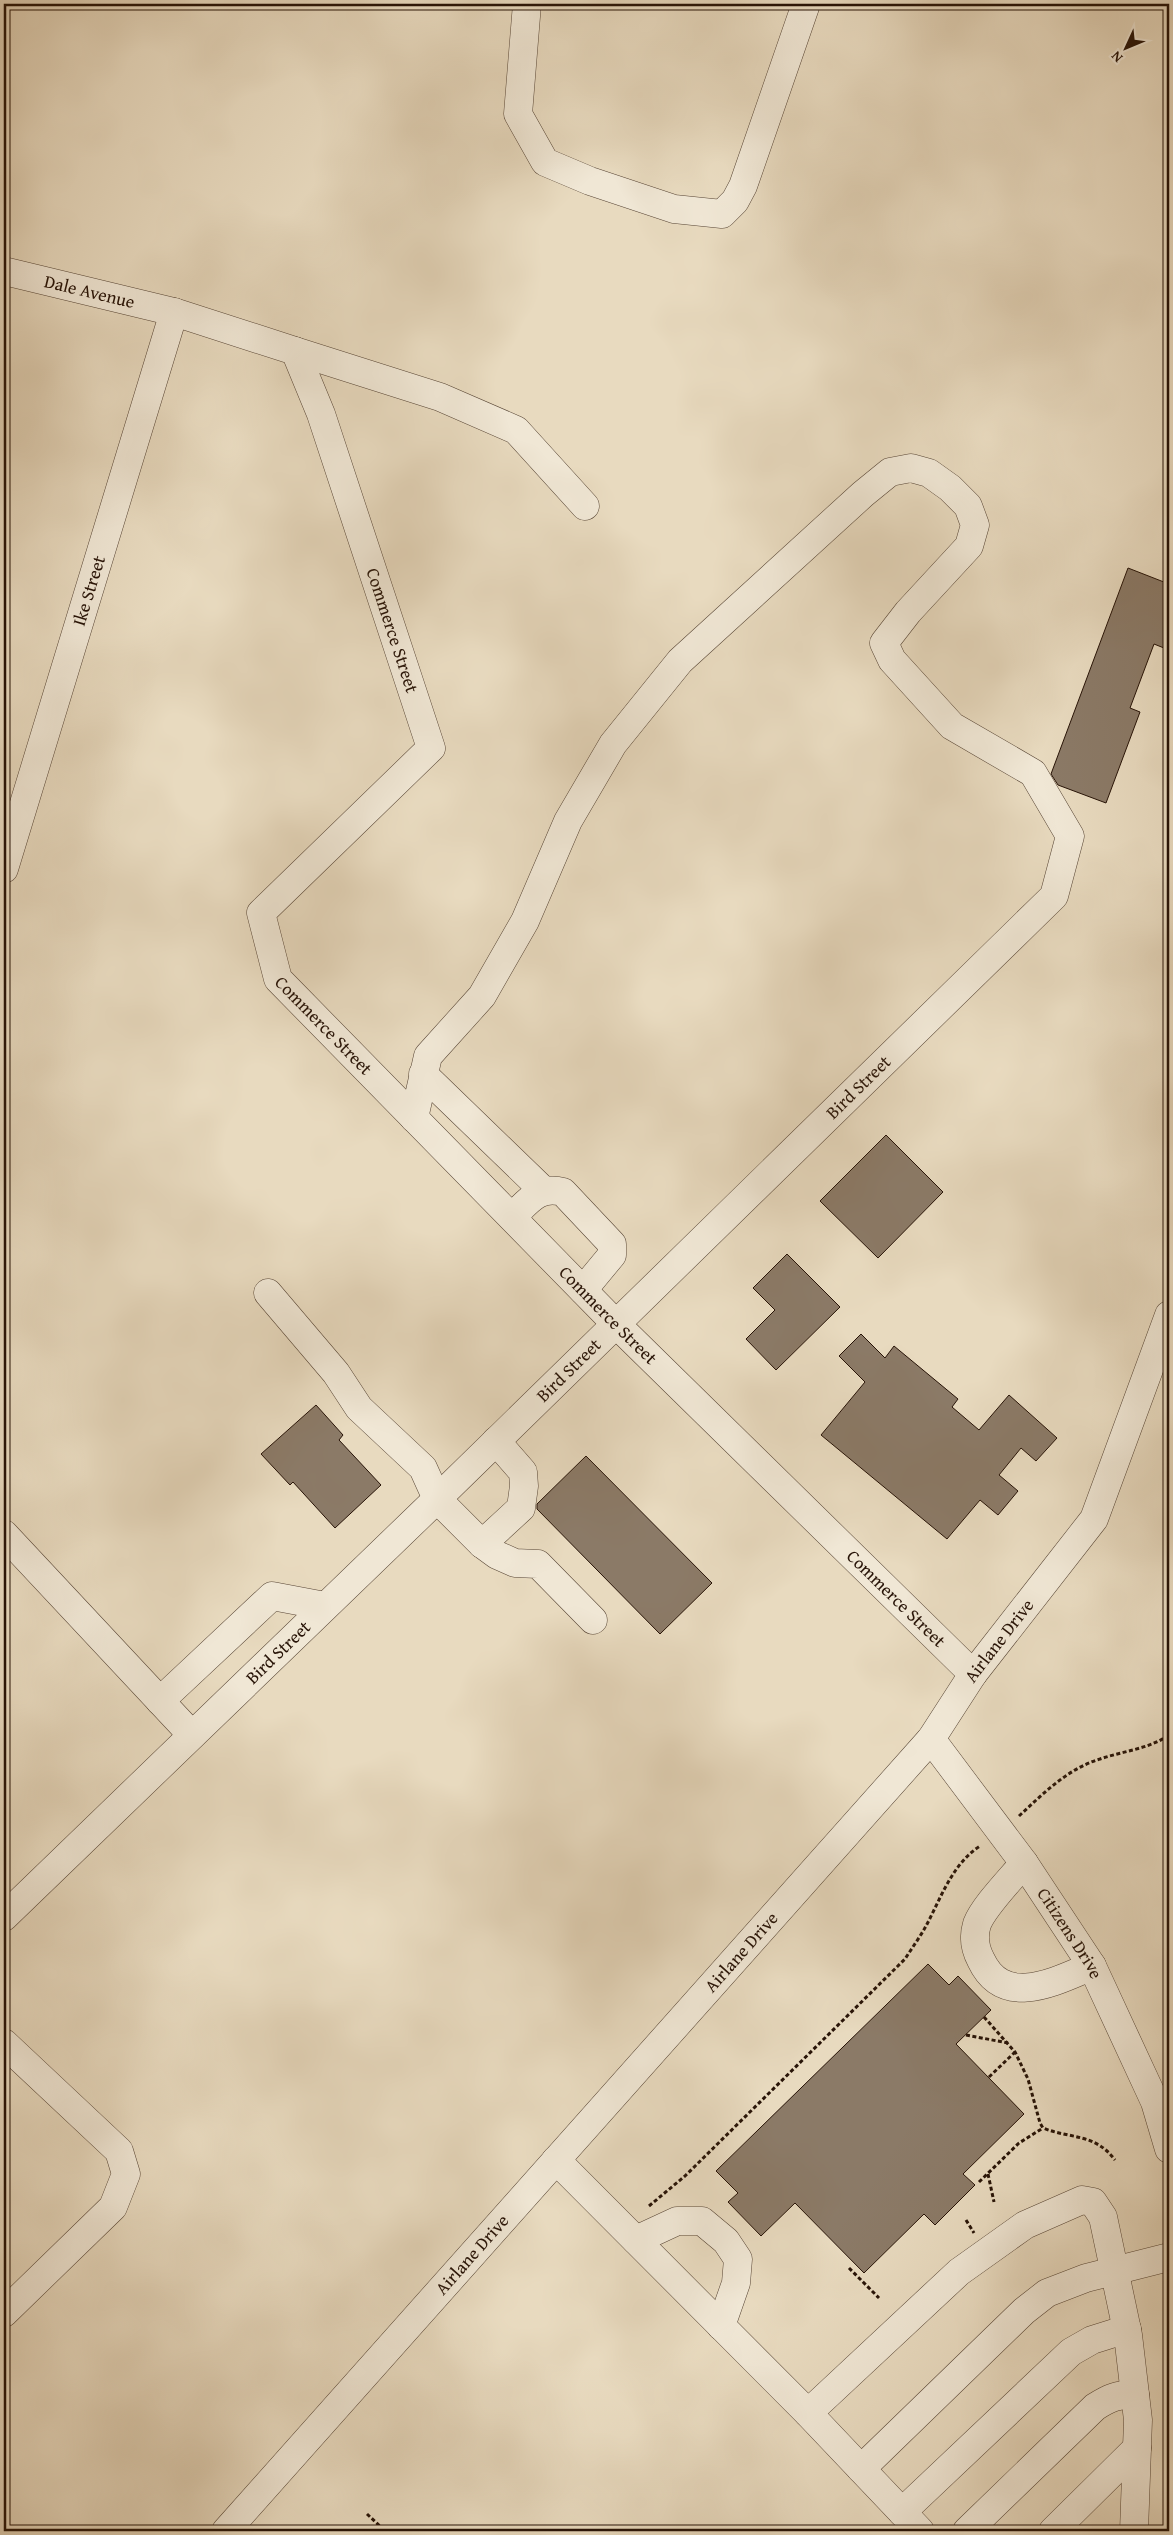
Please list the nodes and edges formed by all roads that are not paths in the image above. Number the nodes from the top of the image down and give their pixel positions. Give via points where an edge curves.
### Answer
1 (526, 4) edge
2 (806, 4) edge
3 (4, 271) edge
4 (174, 312) junction
5 (295, 351) junction
6 (585, 506) dead end
7 (4, 869) edge
8 (423, 1074) junction
9 (414, 1118) junction
10 (544, 1191) junction
11 (512, 1217) junction
12 (583, 1290) junction
13 (268, 1293) dead end
14 (1169, 1315) edge
15 (616, 1324) junction
16 (496, 1441) junction
17 (437, 1498) junction
18 (4, 1534) edge
19 (482, 1544) junction
20 (325, 1606) junction
21 (593, 1620) dead end
22 (973, 1674) junction
23 (160, 1701) junction
24 (192, 1735) junction
25 (930, 1739) junction
26 (1024, 1863) junction
27 (4, 1917) edge
28 (1092, 1966) junction
29 (4, 2043) edge
30 (1169, 2149) edge
31 (556, 2160) junction
32 (636, 2240) junction
33 (1169, 2257) edge
34 (1116, 2270) junction
35 (4, 2313) edge
36 (721, 2326) junction
37 (1127, 2329) junction
38 (1135, 2395) junction
39 (808, 2413) junction
40 (1137, 2448) junction
41 (861, 2469) junction
42 (911, 2522) edge
43 (226, 2531) edge
44 (967, 2531) edge
45 (1053, 2531) edge
46 (1134, 2531) edge

1 - 2 street via 518,114 545,162 674,209 722,214 735,202 744,186
3 - 4 street, Dale Avenue
4 - 5 street
4 - 7 street, Ike Street
5 - 6 street via 440,398 516,430
5 - 9 street, Commerce Street via 322,414 431,748 261,913 278,979
8 - 9 street
8 - 10 street
8 - 15 street, Bird Street via 428,1056 482,996 525,921 568,821 613,744 680,661 890,472 910,468 929,473 950,488 968,506 975,525 969,546 908,612 884,644 892,660 952,726 1033,773 1070,836 1054,896
9 - 11 street, Commerce Street
10 - 11 street via 536,1193
10 - 12 street via 551,1188 563,1192 612,1244 612,1255
11 - 12 street, Commerce Street
12 - 15 street, Commerce Street
13 - 17 street via 330,1366 359,1408 423,1468
14 - 22 street, Airlane Drive via 1094,1519
15 - 16 street, Bird Street
15 - 22 street, Commerce Street
16 - 17 street, Bird Street
16 - 19 street via 522,1472 524,1486 521,1508
17 - 19 street
17 - 20 street, Bird Street
18 - 23 street
19 - 21 street via 515,1563 538,1564
20 - 23 street via 272,1596
20 - 24 street, Bird Street
22 - 25 street, Airlane Drive
23 - 24 street
24 - 27 street, Bird Street
25 - 26 street, Citizens Drive
25 - 31 street, Airlane Drive
26 - 28 street, Citizens Drive
26 - 28 street via 978,1924 974,1946 985,1968 1007,1986 1029,1989
28 - 30 street, Citizens Drive via 1154,2102
29 - 35 street via 119,2151 126,2174 113,2208
31 - 32 street
31 - 43 street, Airlane Drive
32 - 36 street
32 - 36 street via 677,2220 702,2221 726,2241 738,2259 736,2283
33 - 34 street
34 - 37 street
34 - 39 street via 1103,2216 1093,2202 1082,2200 1025,2225 959,2272
34 - 41 street via 1047,2293
36 - 39 street
37 - 38 street
37 - 42 street via 1092,2340 1071,2352
38 - 40 street
38 - 44 street via 1110,2397 1095,2407
39 - 41 street
40 - 45 street
40 - 46 street
41 - 42 street

